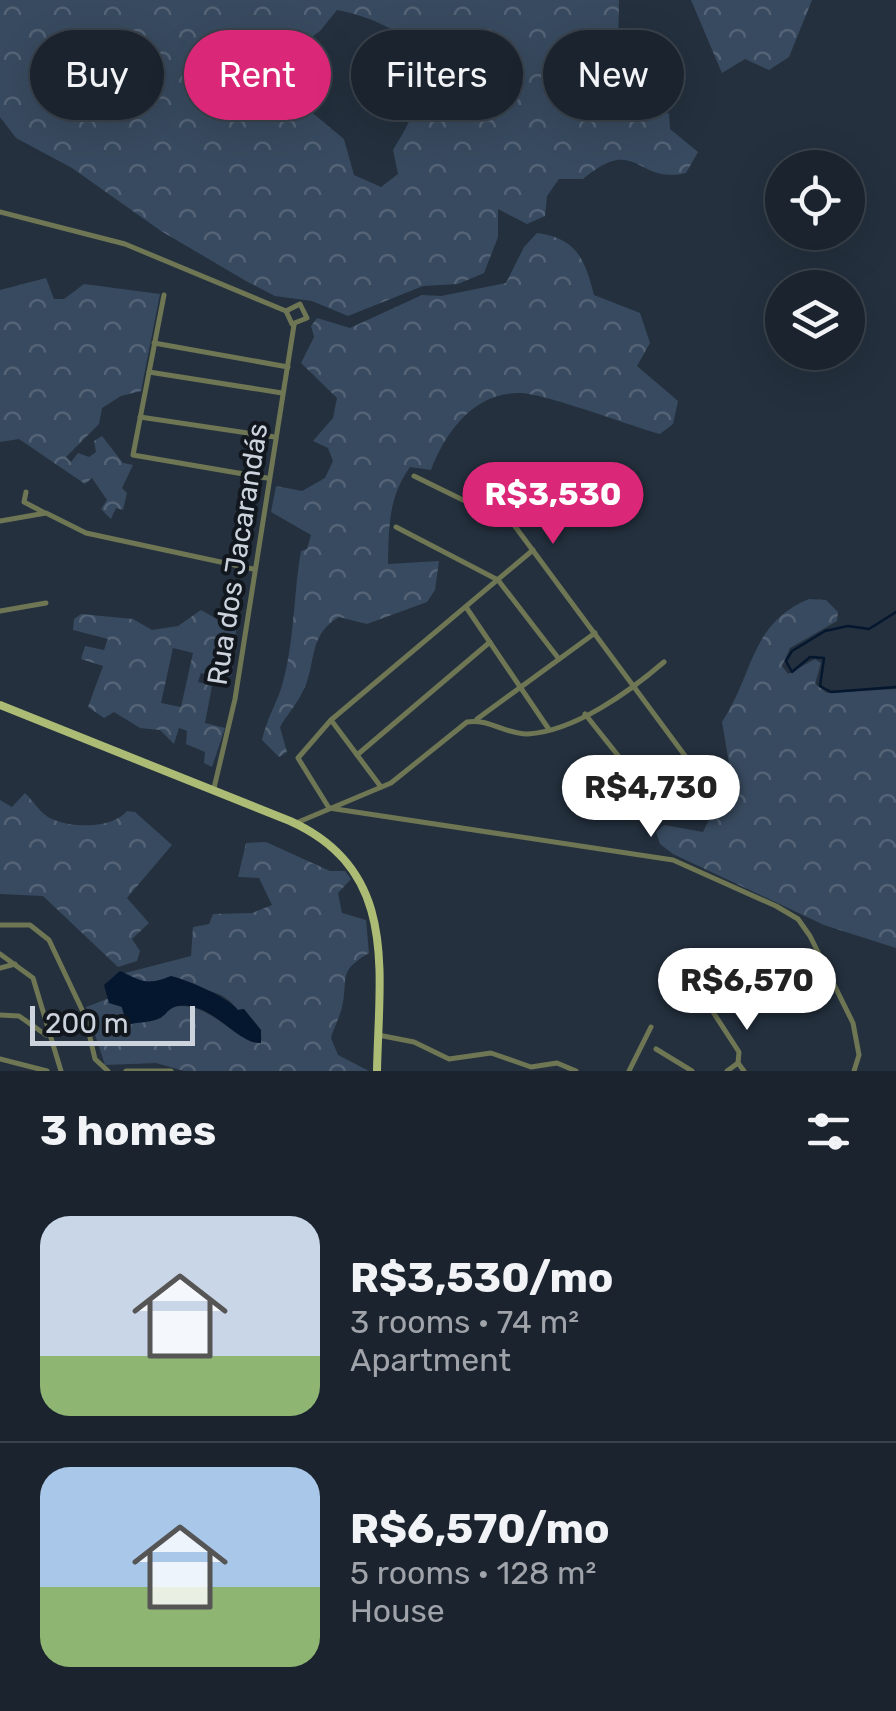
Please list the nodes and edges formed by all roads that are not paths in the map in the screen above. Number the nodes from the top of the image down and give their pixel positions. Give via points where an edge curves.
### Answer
1 (0, 212) edge
2 (164, 295) dead end
3 (286, 311) junction
4 (294, 325) junction
5 (154, 343) junction
6 (288, 367) junction
7 (148, 372) junction
8 (282, 393) junction
9 (140, 417) junction
10 (274, 437) junction
11 (414, 476) dead end
12 (267, 478) junction
13 (26, 492) dead end
14 (46, 513) junction
15 (0, 520) edge
16 (396, 527) dead end
17 (533, 550) junction
18 (254, 569) junction
19 (498, 580) junction
20 (46, 603) dead end
21 (465, 606) junction
22 (0, 610) edge
23 (595, 633) junction
24 (490, 642) junction
25 (558, 660) junction
26 (664, 662) dead end
27 (636, 686) junction
28 (520, 688) junction
29 (0, 705) edge
30 (586, 714) junction
31 (331, 720) junction
32 (475, 720) junction
33 (548, 728) junction
34 (356, 755) junction
35 (214, 788) junction
36 (381, 788) junction
37 (329, 808) junction
38 (296, 823) junction
39 (0, 925) edge
40 (0, 954) edge
41 (14, 964) junction
42 (0, 968) edge
43 (713, 1012) dead end
44 (0, 1015) edge
45 (650, 1027) dead end
46 (378, 1035) junction
47 (48, 1037) junction
48 (656, 1048) dead end
49 (0, 1059) edge
50 (738, 1063) junction
51 (48, 1071) edge
52 (61, 1071) edge
53 (108, 1071) edge
54 (126, 1071) edge
55 (171, 1071) edge
56 (377, 1071) edge
57 (576, 1071) edge
58 (629, 1071) edge
59 (692, 1071) edge
60 (727, 1071) edge
61 (744, 1071) edge
62 (854, 1071) edge

1 - 3 street via 124,244
2 - 5 street
3 - 4 street
3 - 4 street via 295,303 306,308 306,321
4 - 6 street, Rua dos Jacarandás
5 - 6 street
5 - 7 street
6 - 8 street, Rua dos Jacarandás
7 - 8 street
7 - 9 street
8 - 10 street, Rua dos Jacarandás
9 - 10 street
9 - 12 street via 132,455
10 - 12 street, Rua dos Jacarandás
11 - 17 street via 514,525
12 - 18 street, Rua dos Jacarandás
13 - 14 street via 24,502
14 - 15 street
14 - 18 street via 86,533
16 - 19 street
17 - 19 street
17 - 23 street
18 - 35 street, Rua dos Jacarandás
19 - 21 street
19 - 25 street
20 - 22 street
21 - 24 street
21 - 31 street
23 - 25 street
23 - 27 street
24 - 28 street
24 - 34 street
25 - 28 street
26 - 27 street
27 - 30 street
27 - 30 street via 700,776 659,807
28 - 32 street
28 - 33 street
29 - 35 main road
30 - 33 street
31 - 34 street
31 - 37 street via 298,758
32 - 33 street via 527,734
32 - 36 street
34 - 36 street
35 - 38 main road
36 - 37 street
37 - 38 street
37 - 62 street via 673,860 776,906 810,936 853,1023 859,1055
38 - 46 main road via 348,858 366,890 377,933
39 - 53 street via 30,925 50,940 85,1016 96,1059
40 - 41 street
41 - 42 street
41 - 47 street via 33,978
43 - 50 street via 739,1052
44 - 47 street via 19,1016
45 - 58 street
46 - 56 main road
46 - 57 street via 421,1044 449,1059 491,1053
47 - 52 street
48 - 59 street
49 - 51 street
50 - 60 street
50 - 61 street
54 - 55 street

